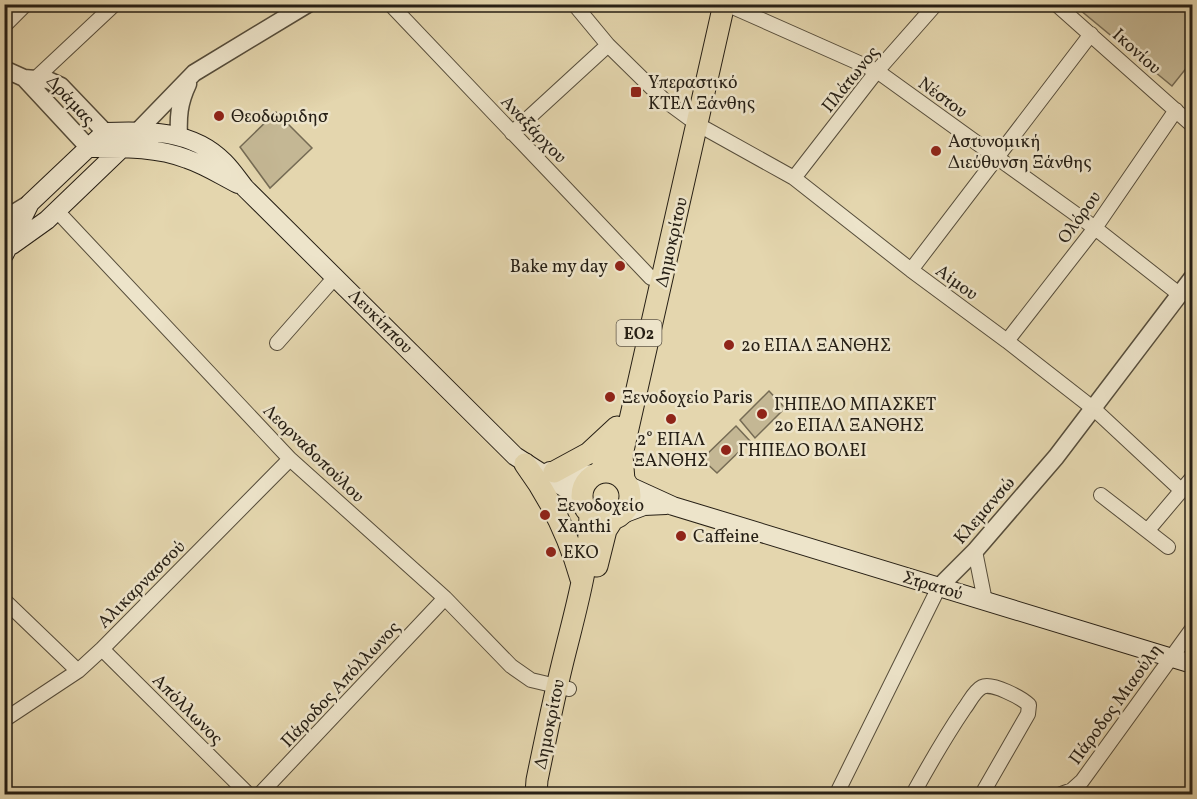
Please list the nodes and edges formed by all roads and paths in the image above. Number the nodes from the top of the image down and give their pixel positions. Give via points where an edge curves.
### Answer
1 (26, 4) edge
2 (115, 4) edge
3 (308, 4) edge
4 (390, 4) edge
5 (574, 4) edge
6 (713, 4) edge
7 (725, 4) edge
8 (936, 4) edge
9 (1056, 4) edge
10 (287, 9) edge
11 (4, 26) edge
12 (1091, 33) junction
13 (608, 45) junction
14 (4, 69) edge
15 (878, 71) junction
16 (194, 73) junction
17 (30, 78) junction
18 (1176, 110) junction
19 (692, 121) junction
20 (1192, 124) edge
21 (138, 131) junction
22 (105, 132) junction
23 (513, 133) junction
24 (179, 137) junction
25 (89, 148) junction
26 (122, 148) junction
27 (996, 157) junction
28 (794, 177) junction
29 (245, 188) junction
30 (30, 203) junction
31 (57, 211) junction
32 (4, 219) edge
33 (1095, 228) junction
34 (8, 250) edge
35 (912, 270) junction
36 (336, 276) junction
37 (651, 278) junction
38 (1192, 278) edge
39 (1179, 294) junction
40 (1007, 341) junction
41 (277, 343) dead end
42 (1094, 409) junction
43 (618, 426) junction
44 (290, 459) junction
45 (520, 460) junction
46 (554, 472) junction
47 (597, 473) junction
48 (1192, 478) edge
49 (626, 482) junction
50 (1181, 490) junction
51 (1101, 495) dead end
52 (674, 506) junction
53 (587, 510) junction
54 (617, 517) junction
55 (1148, 530) junction
56 (1168, 547) dead end
57 (975, 551) junction
58 (582, 583) junction
59 (939, 587) junction
60 (445, 598) junction
61 (4, 600) edge
62 (985, 601) junction
63 (1192, 629) edge
64 (102, 649) junction
65 (1170, 658) junction
66 (1192, 664) edge
67 (78, 671) junction
68 (563, 688) junction
69 (4, 720) edge
70 (842, 792) edge
71 (249, 795) edge
72 (260, 795) edge
73 (536, 795) edge
74 (543, 795) edge
75 (913, 795) edge
76 (982, 795) edge
77 (1061, 795) edge

1 - 11 street
2 - 17 street
3 - 10 street
4 - 23 street, Αναξάρχου
5 - 13 street, Αίμου
6 - 19 main road, Δημοκρίτου / ΕΟ2
7 - 15 street, Νέστου
7 - 19 main road, Δημοκρίτου / ΕΟ2
8 - 15 street, Πλάτωνος
9 - 12 street, Ικονίου
10 - 16 street
12 - 18 street, Ικονίου
12 - 27 street
13 - 19 street, Αίμου via 663,99
13 - 23 street
14 - 17 street, Δράμας
15 - 27 street, Νέστου
15 - 28 street, Πλάτωνος
16 - 21 street
16 - 24 street via 178,111
17 - 22 street, Δράμας via 61,86
17 - 25 street, Δράμας
18 - 20 street, Ικονίου
18 - 33 street, Ολόρου
19 - 28 street, Αίμου
19 - 37 main road, Δημοκρίτου / ΕΟ2
19 - 49 main road, Δημοκρίτου / ΕΟ2 via 622,455
21 - 22 main road, Λευκίππου
21 - 24 main road, Λευκίππου
21 - 26 street
22 - 25 main road
23 - 37 street, Αναξάρχου
24 - 29 main road, Λευκίππου via 205,146 224,161
25 - 26 main road, Λευκίππου
25 - 30 main road
26 - 29 main road, Λευκίππου via 186,158
26 - 31 main road
27 - 33 street, Νέστου
27 - 35 street
28 - 35 street, Αίμου
29 - 36 main road, Λευκίππου
30 - 32 street
30 - 34 main road
31 - 34 main road
31 - 44 street, Λεορναδοπούλου
33 - 39 street, Νέστου
33 - 40 street, Ολόρου
35 - 40 street, Αίμου
36 - 41 street
36 - 45 main road, Λευκίππου
37 - 43 main road, Δημοκρίτου / ΕΟ2
38 - 39 street, Κλεμανσώ
39 - 42 street, Κλεμανσώ
40 - 42 street, Αίμου
42 - 50 street, Αίμου
42 - 57 street, Κλεμανσώ
43 - 46 main road via 589,453
43 - 47 main road, Δημοκρίτου / ΕΟ2 via 609,457
44 - 60 street, Λεορναδοπούλου
44 - 64 street, Αλικαρνασσού
45 - 46 main road, Λευκίππου
45 - 53 main road, Λευκίππου via 568,490
45 - 58 main road via 558,516
46 - 47 main road, Λευκίππου
47 - 49 main road via 613,472
47 - 53 main road, ΕΟ2 via 589,478 582,492
48 - 50 street
49 - 52 main road, Στρατού
49 - 54 main road, ΕΟ2 via 630,501
50 - 55 street
51 - 55 street
52 - 54 main road, Στρατού via 644,506
52 - 59 main road, Στρατού
53 - 54 main road via 605,520
53 - 58 main road, Δημοκρίτου / ΕΟ2 via 590,532
54 - 68 main road, Δημοκρίτου / ΕΟ2 via 603,540
55 - 56 street
57 - 59 street, Κλεμανσώ
57 - 62 street
58 - 68 main road, Δημοκρίτου / ΕΟ2
59 - 62 main road, Στρατού
59 - 70 street, Κλεμανσώ
60 - 68 street, Λεορναδοπούλου via 511,666 531,680
60 - 72 street, Πάροδος Απόλλωνος
61 - 67 street
62 - 65 main road, Στρατού
63 - 65 street, Πάροδος Μιαούλη
64 - 67 street, Αλικαρνασσού
64 - 71 street, Απόλλωνος
65 - 66 main road, Στρατού
65 - 77 street, Πάροδος Μιαούλη via 1082,781
67 - 69 street, Αλικαρνασσού
68 - 73 main road, Δημοκρίτου / ΕΟ2
68 - 74 main road, Δημοκρίτου / ΕΟ2
75 - 76 street via 974,695 988,686 1029,705 1028,714

